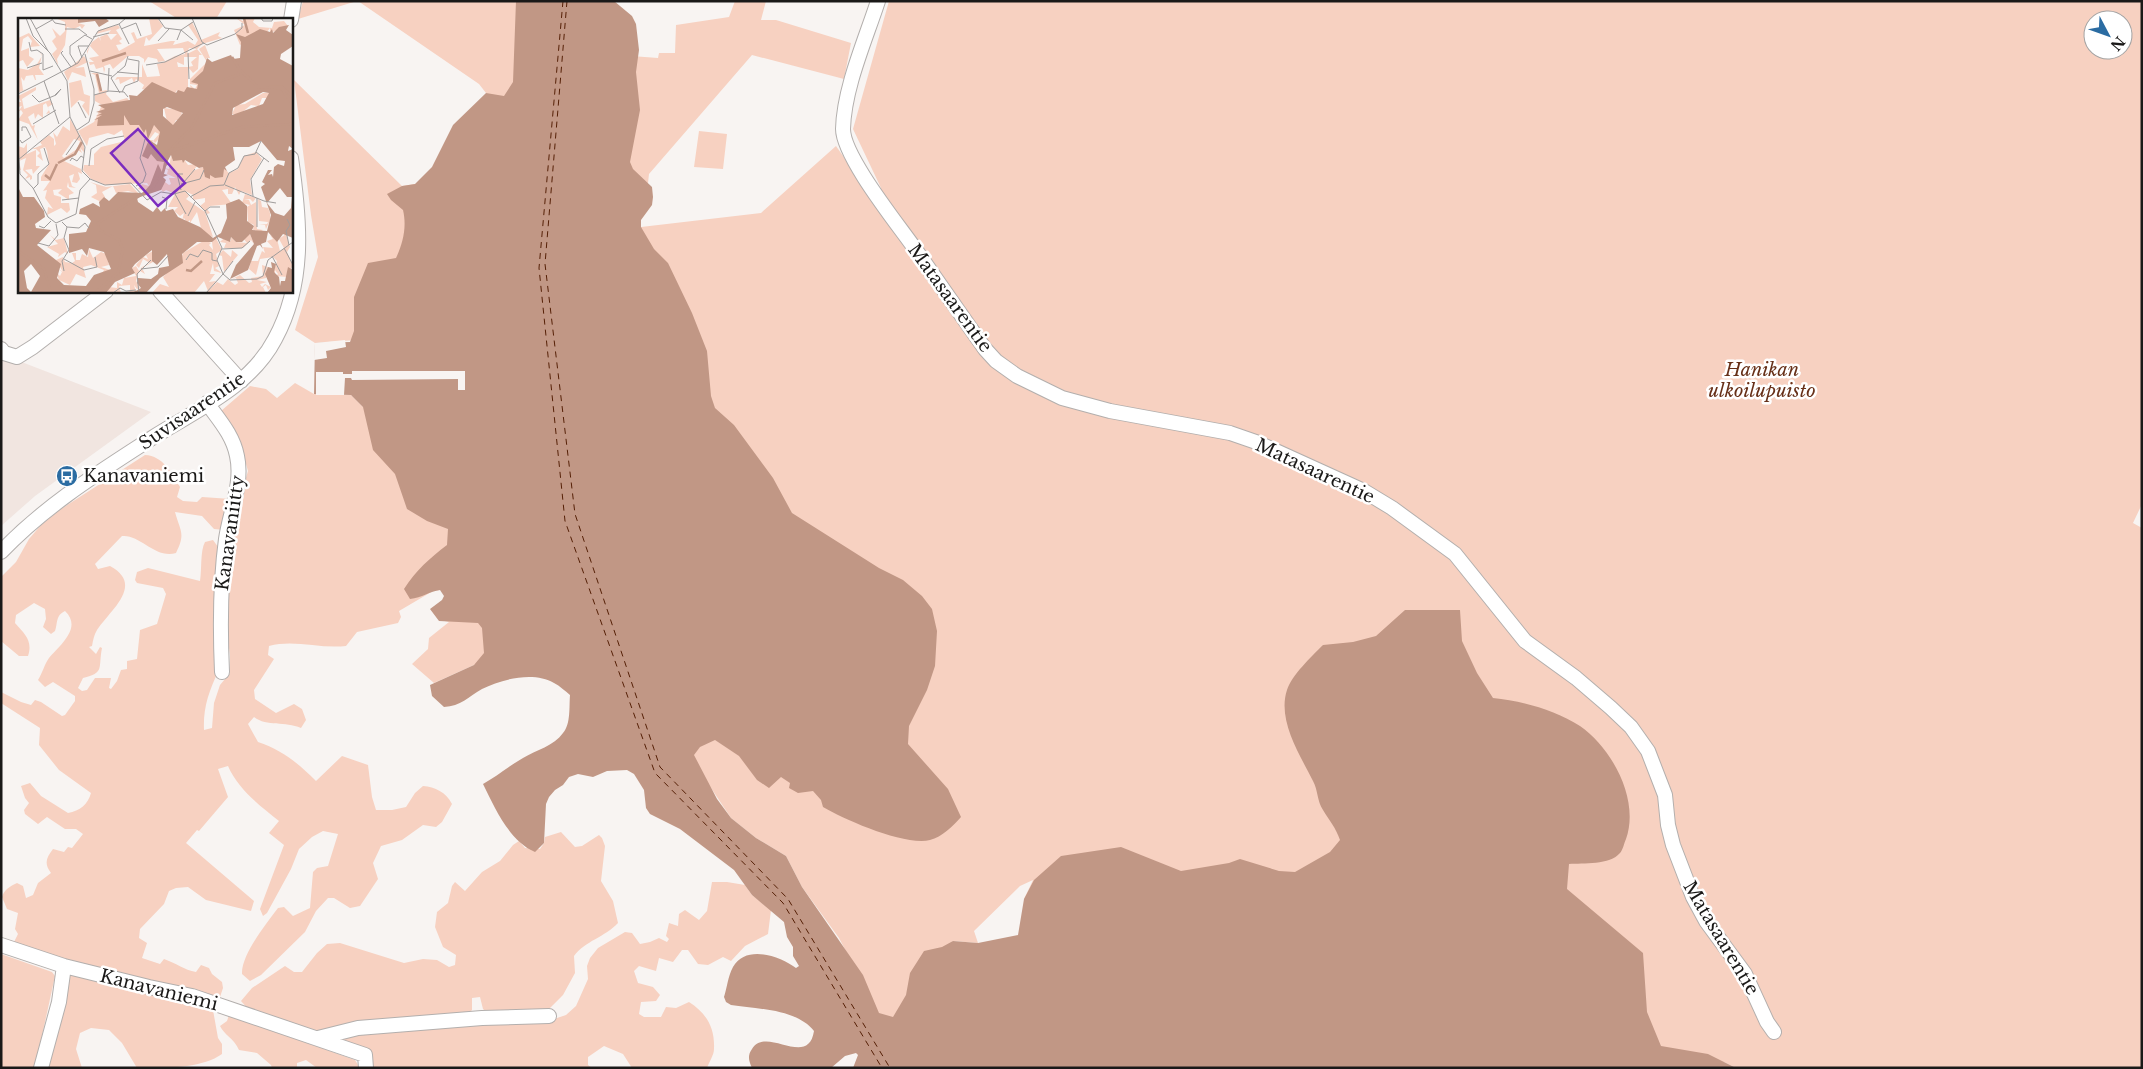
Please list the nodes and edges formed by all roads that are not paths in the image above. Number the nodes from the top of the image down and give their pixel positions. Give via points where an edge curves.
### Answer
1 (294, 1) edge
2 (878, 1) edge
3 (291, 18) edge
4 (292, 167) edge
5 (105, 292) edge
6 (161, 292) edge
7 (1, 349) edge
8 (241, 381) junction
9 (207, 404) junction
10 (1, 552) edge
11 (222, 672) dead end
12 (1, 945) edge
13 (64, 966) junction
14 (550, 1016) dead end
15 (1774, 1032) dead end
16 (317, 1038) junction
17 (365, 1061) edge
18 (41, 1068) edge

1 - 3 street
2 - 15 street, Matasaarentie via 848,95 843,131 846,141 883,204 985,349 1017,376 1062,398 1110,411 1230,433 1256,442 1364,491 1455,554 1525,642 1611,708 1631,727 1648,751 1665,795 1673,845 1693,897 1706,921 1745,974
4 - 8 street, Suvisaarentie via 299,229 299,256 293,292 286,317 274,341 253,371
5 - 7 street via 17,356
6 - 8 street
8 - 9 street, Suvisaarentie
9 - 10 street, Suvisaarentie via 55,503
9 - 11 street, Kanavaniitty via 232,439 239,465 226,538 219,618
12 - 13 street, Kanavaniemi
13 - 16 street, Kanavaniemi via 192,996
13 - 18 street via 59,1002
14 - 16 street via 358,1028
16 - 17 street, Kanavaniemi

